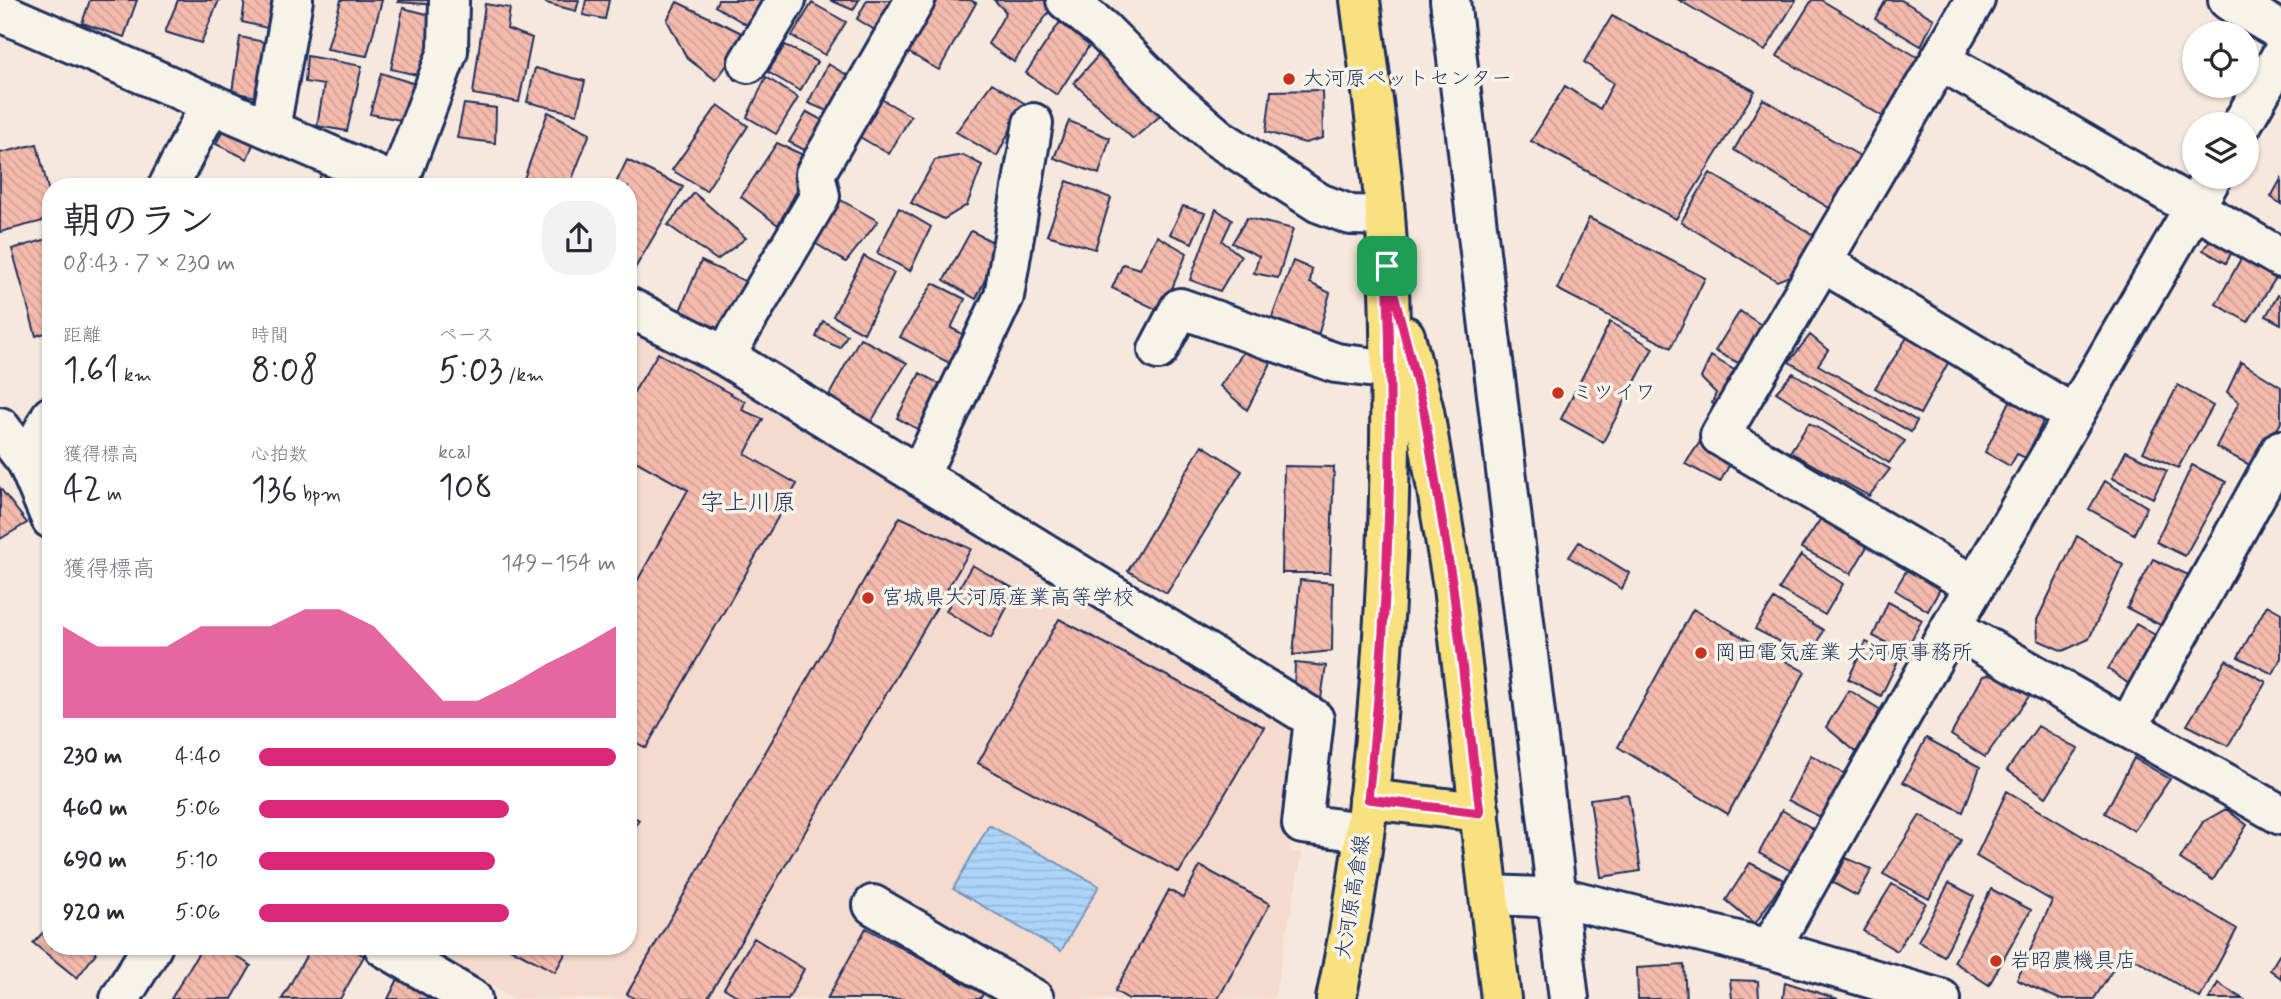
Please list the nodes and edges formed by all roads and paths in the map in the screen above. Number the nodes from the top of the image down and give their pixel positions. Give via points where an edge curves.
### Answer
1 (293, 0) edge
2 (449, 0) edge
3 (786, 0) edge
4 (915, 0) edge
5 (1066, 0) edge
6 (1360, 0) edge
7 (1450, 0) edge
8 (1975, 0) edge
9 (2228, 0) edge
10 (0, 12) edge
11 (2281, 32) edge
12 (2281, 57) edge
13 (1940, 60) junction
14 (748, 63) dead end
15 (211, 103) junction
16 (2249, 112) edge
17 (1033, 123) dead end
18 (270, 129) junction
19 (173, 178) edge
20 (382, 178) edge
21 (403, 178) edge
22 (2203, 192) edge
23 (1385, 216) junction
24 (2281, 258) edge
25 (1822, 262) junction
26 (1387, 266) junction
27 (637, 312) edge
28 (1158, 350) dead end
29 (725, 356) junction
30 (1392, 370) junction
31 (2074, 415) junction
32 (0, 427) edge
33 (42, 433) edge
34 (2281, 450) edge
35 (27, 462) junction
36 (919, 476) junction
37 (42, 498) edge
38 (1975, 586) junction
39 (1951, 627) junction
40 (2128, 727) junction
41 (1480, 813) junction
42 (2281, 815) edge
43 (1366, 816) junction
44 (1490, 895) junction
45 (1557, 898) junction
46 (873, 905) dead end
47 (1770, 949) junction
48 (147, 955) edge
49 (398, 955) edge
50 (120, 999) edge
51 (472, 999) edge
52 (1034, 999) edge
53 (1336, 999) edge
54 (1501, 999) edge
55 (1569, 999) edge
56 (1941, 999) edge

1 - 18 street
2 - 21 street via 448,51
3 - 14 street
4 - 29 street via 815,174 820,197
5 - 23 street via 1218,138 1319,203 1351,215
6 - 23 main road, 大河原高倉線
7 - 45 street
8 - 13 street
9 - 11 street
10 - 15 street
12 - 16 street
13 - 22 street
13 - 25 street
15 - 18 street
15 - 19 street
17 - 36 street via 1004,296
18 - 20 street
22 - 24 street
22 - 31 street
23 - 26 main road, 大河原高倉線
25 - 31 street
25 - 38 street via 1720,436
26 - 30 main road, 大河原高倉線
26 - 41 main road via 1424,411 1453,587
27 - 29 street
28 - 30 street via 1180,308 1336,363
29 - 36 street
30 - 43 main road, 大河原高倉線 via 1387,562
31 - 38 street
32 - 35 street
33 - 35 street
34 - 40 street
35 - 37 street
36 - 43 street via 1314,719 1302,824
38 - 39 street
39 - 40 street
39 - 47 street
40 - 42 street
41 - 43 main road
41 - 44 main road
43 - 53 main road, 大河原高倉線 via 1354,914
44 - 45 street
44 - 54 main road
45 - 47 street
45 - 55 street
46 - 52 street
47 - 56 street
48 - 50 street
49 - 51 street

